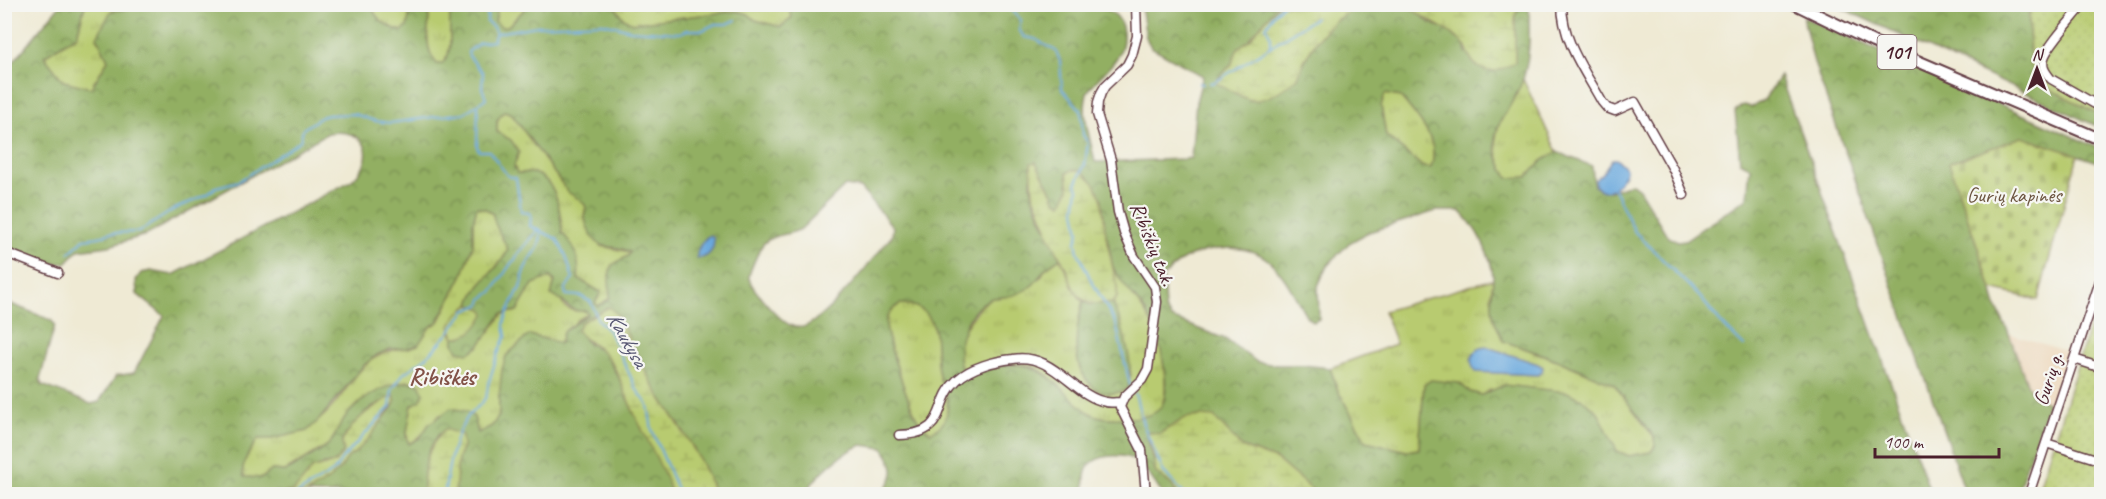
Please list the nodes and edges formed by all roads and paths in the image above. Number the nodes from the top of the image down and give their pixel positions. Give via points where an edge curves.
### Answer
1 (1136, 4) edge
2 (1562, 4) edge
3 (1795, 4) edge
4 (2084, 4) edge
5 (2102, 96) edge
6 (2099, 107) edge
7 (2102, 140) edge
8 (1684, 195) dead end
9 (4, 252) edge
10 (58, 273) dead end
11 (2102, 275) edge
12 (2074, 359) junction
13 (2102, 368) edge
14 (1120, 402) junction
15 (899, 435) dead end
16 (2046, 442) junction
17 (2102, 461) edge
18 (1146, 495) edge
19 (2029, 495) edge

1 - 14 street, Ribiškių tak. via 1137,36 1132,55 1127,66 1105,86 1097,114 1111,160 1124,232 1134,256 1155,287 1157,302 1149,369
2 - 8 street via 1567,38 1602,102 1615,111 1635,102
3 - 7 main road, 101 via 1873,42
4 - 6 street via 2045,55 2043,66 2051,79
5 - 6 street
9 - 10 street
11 - 12 street, Gurių g.
12 - 13 street
12 - 16 street, Gurių g.
14 - 15 street via 1095,399 1041,362 1012,359 964,374 955,382 935,422 920,433
14 - 18 street via 1142,450
16 - 17 street
16 - 19 street, Gurių g.

